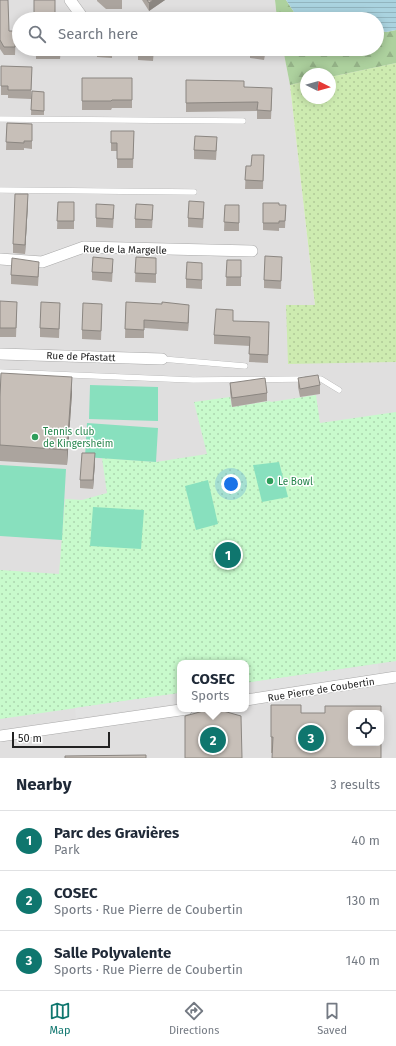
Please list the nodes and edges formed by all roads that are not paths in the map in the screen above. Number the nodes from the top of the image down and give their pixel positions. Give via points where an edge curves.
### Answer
1 (70, 0) edge
2 (79, 12) edge
3 (0, 119) edge
4 (243, 121) dead end
5 (0, 190) edge
6 (194, 192) dead end
7 (252, 251) dead end
8 (0, 259) edge
9 (0, 354) edge
10 (162, 359) joint
11 (245, 366) dead end
12 (0, 372) edge
13 (338, 390) dead end
14 (396, 677) edge
15 (249, 700) edge
16 (177, 710) edge
17 (0, 736) edge

1 - 2 street
3 - 4 lane
5 - 6 lane
7 - 8 street, Rue de la Margelle via 84,247 42,262
9 - 10 street, Rue de Pfastatt
10 - 11 lane
12 - 13 lane via 192,380 321,379
14 - 15 street, Rue Pierre de Coubertin
16 - 17 street

